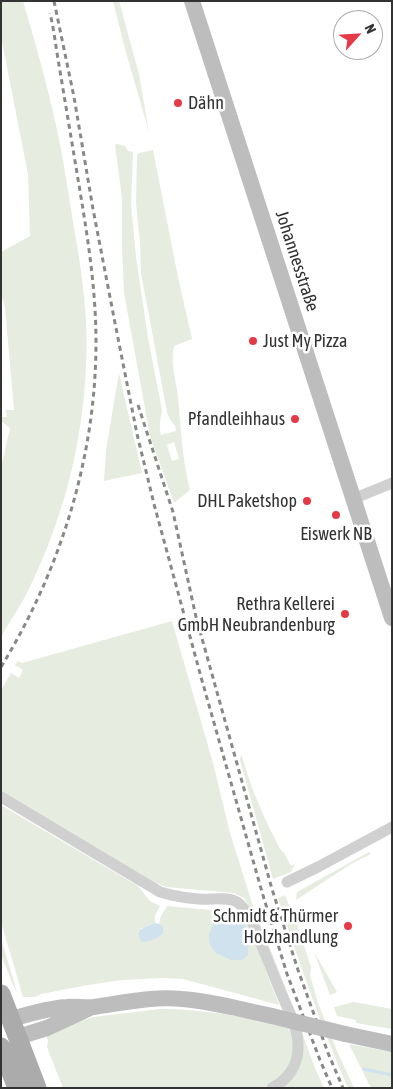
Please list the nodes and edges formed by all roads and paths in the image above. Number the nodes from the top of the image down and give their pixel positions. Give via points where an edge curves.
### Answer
1 (192, 1) edge
2 (392, 483) edge
3 (353, 499) junction
4 (392, 618) edge
5 (1, 797) edge
6 (392, 827) edge
7 (287, 882) dead end
8 (1, 994) edge
9 (92, 1007) junction
10 (6, 1020) edge
11 (9, 1040) edge
12 (392, 1044) edge
13 (1, 1047) edge
14 (17, 1088) edge
15 (37, 1088) edge
16 (272, 1088) edge

1 - 3 main road, Johannesstraße
2 - 3 street
3 - 4 main road, Johannesstraße
5 - 16 street via 160,892 184,898 228,899 241,905 256,931 298,1041 291,1072
6 - 7 street
8 - 10 main road
9 - 10 main road via 67,1006
9 - 11 main road via 47,1028
9 - 12 main road, bridge via 125,1001 181,999
10 - 11 main road
11 - 15 main road
13 - 14 main road

